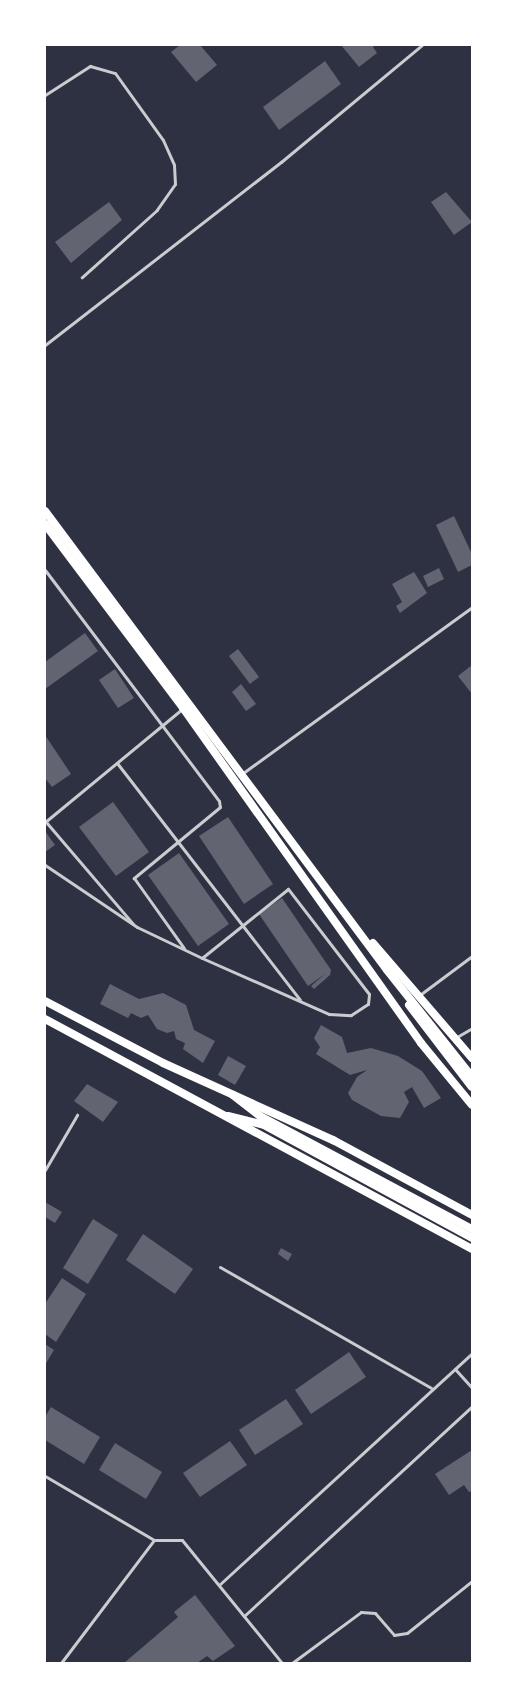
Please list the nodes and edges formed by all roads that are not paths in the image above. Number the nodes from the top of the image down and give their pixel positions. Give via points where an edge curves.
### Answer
1 (423, 45) edge
2 (45, 95) edge
3 (82, 277) dead end
4 (45, 345) edge
5 (45, 511) edge
6 (45, 524) edge
7 (45, 570) edge
8 (472, 607) edge
9 (183, 708) junction
10 (162, 726) junction
11 (117, 763) junction
12 (242, 773) junction
13 (45, 822) edge
14 (178, 842) junction
15 (45, 865) edge
16 (242, 926) junction
17 (137, 927) junction
18 (364, 934) junction
19 (185, 949) junction
20 (360, 952) junction
21 (472, 956) edge
22 (202, 958) junction
23 (420, 994) junction
24 (45, 1001) edge
25 (301, 1001) junction
26 (45, 1019) edge
27 (472, 1028) edge
28 (456, 1038) junction
29 (472, 1058) edge
30 (472, 1077) edge
31 (472, 1087) edge
32 (233, 1095) junction
33 (472, 1105) edge
34 (77, 1115) dead end
35 (228, 1116) junction
36 (45, 1170) edge
37 (472, 1215) edge
38 (472, 1229) edge
39 (472, 1238) edge
40 (472, 1249) edge
41 (220, 1267) dead end
42 (472, 1353) edge
43 (455, 1369) junction
44 (431, 1388) junction
45 (472, 1388) edge
46 (472, 1406) edge
47 (45, 1476) edge
48 (154, 1540) junction
49 (472, 1581) edge
50 (219, 1585) junction
51 (244, 1616) junction
52 (61, 1663) edge
53 (282, 1663) edge
54 (292, 1663) edge

1 - 4 lane via 281,162
2 - 3 lane via 90,66 115,73 163,140 174,165 175,184 157,210
5 - 12 main road
6 - 9 main road
7 - 10 lane
8 - 12 lane
9 - 10 lane
9 - 20 main road
10 - 11 lane
10 - 14 lane via 220,807
11 - 13 lane
11 - 14 lane
12 - 18 main road
13 - 17 lane
14 - 16 lane
14 - 19 lane via 134,878
15 - 17 lane
16 - 22 lane
16 - 25 lane
16 - 25 lane via 288,889 369,994 368,1004 351,1015 329,1014
17 - 19 lane
18 - 23 main road
18 - 30 main road
19 - 22 lane
20 - 31 main road via 388,977
20 - 33 main road via 421,1043
21 - 23 lane
22 - 25 lane
23 - 28 main road
24 - 32 main road
26 - 35 main road
27 - 28 lane
28 - 29 main road
32 - 37 main road via 333,1140
32 - 38 main road via 260,1116
34 - 36 lane
35 - 39 main road via 264,1125
35 - 40 main road
41 - 44 lane
42 - 43 lane
43 - 44 lane
43 - 45 lane
44 - 50 lane
46 - 51 lane
47 - 48 lane
48 - 50 lane via 182,1540
48 - 52 lane
49 - 54 lane via 407,1634 394,1635 375,1613 361,1612
50 - 51 lane
51 - 53 lane

